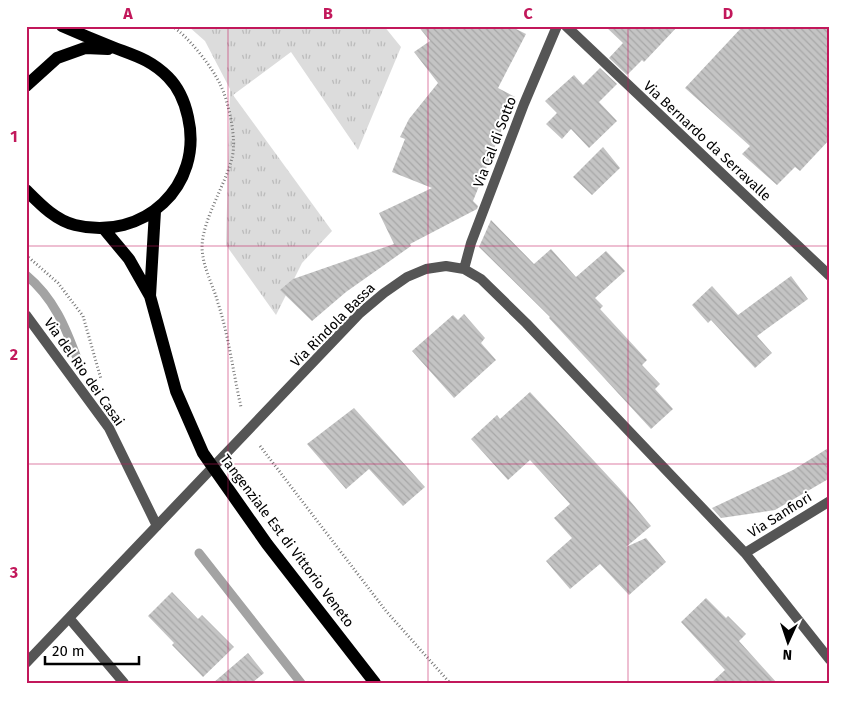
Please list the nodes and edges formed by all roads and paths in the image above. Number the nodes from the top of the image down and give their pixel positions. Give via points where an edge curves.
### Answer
1 (62, 26) edge
2 (172, 26) edge
3 (557, 26) edge
4 (566, 26) edge
5 (116, 48) junction
6 (26, 84) edge
7 (26, 190) edge
8 (155, 211) junction
9 (104, 229) junction
10 (26, 255) edge
11 (464, 269) junction
12 (830, 276) edge
13 (150, 296) junction
14 (26, 315) edge
15 (102, 382) dead end
16 (248, 430) junction
17 (830, 501) edge
18 (157, 526) junction
19 (745, 553) junction
20 (69, 618) junction
21 (830, 660) edge
22 (26, 663) edge
23 (124, 683) edge
24 (375, 683) edge
25 (450, 683) edge

1 - 5 main road
2 - 16 path via 198,50 220,84 233,130 233,157 203,235 202,249 205,272 218,302
3 - 11 street, Via Cal di Sotto via 524,104
4 - 12 street, Via Bernardo da Serravalle
5 - 6 main road via 85,48 57,58
5 - 8 main road via 144,58 168,77 185,102 191,132 189,162 176,189
7 - 9 main road via 47,211 74,225
8 - 9 main road via 131,224
8 - 13 main road, Tangenziale Est di Vittorio Veneto
9 - 13 main road, Tangenziale Est di Vittorio Veneto via 129,260
10 - 15 path via 58,283 83,316
11 - 16 street, Via Rindola Bassa via 446,266 426,269 384,293
11 - 19 street, Via Rindola Bassa via 481,279 526,323
13 - 24 main road, Tangenziale Est di Vittorio Veneto via 176,391 203,453 267,544
14 - 18 street, Via del Rio dei Casai via 109,428
16 - 18 street, Via Rindola Bassa
16 - 25 path via 386,612
17 - 19 street, Via Sanfiori
18 - 20 street, Via Rindola Bassa
19 - 21 street, Via Rindola Bassa
20 - 22 street, Via Rindola Bassa
20 - 23 street

